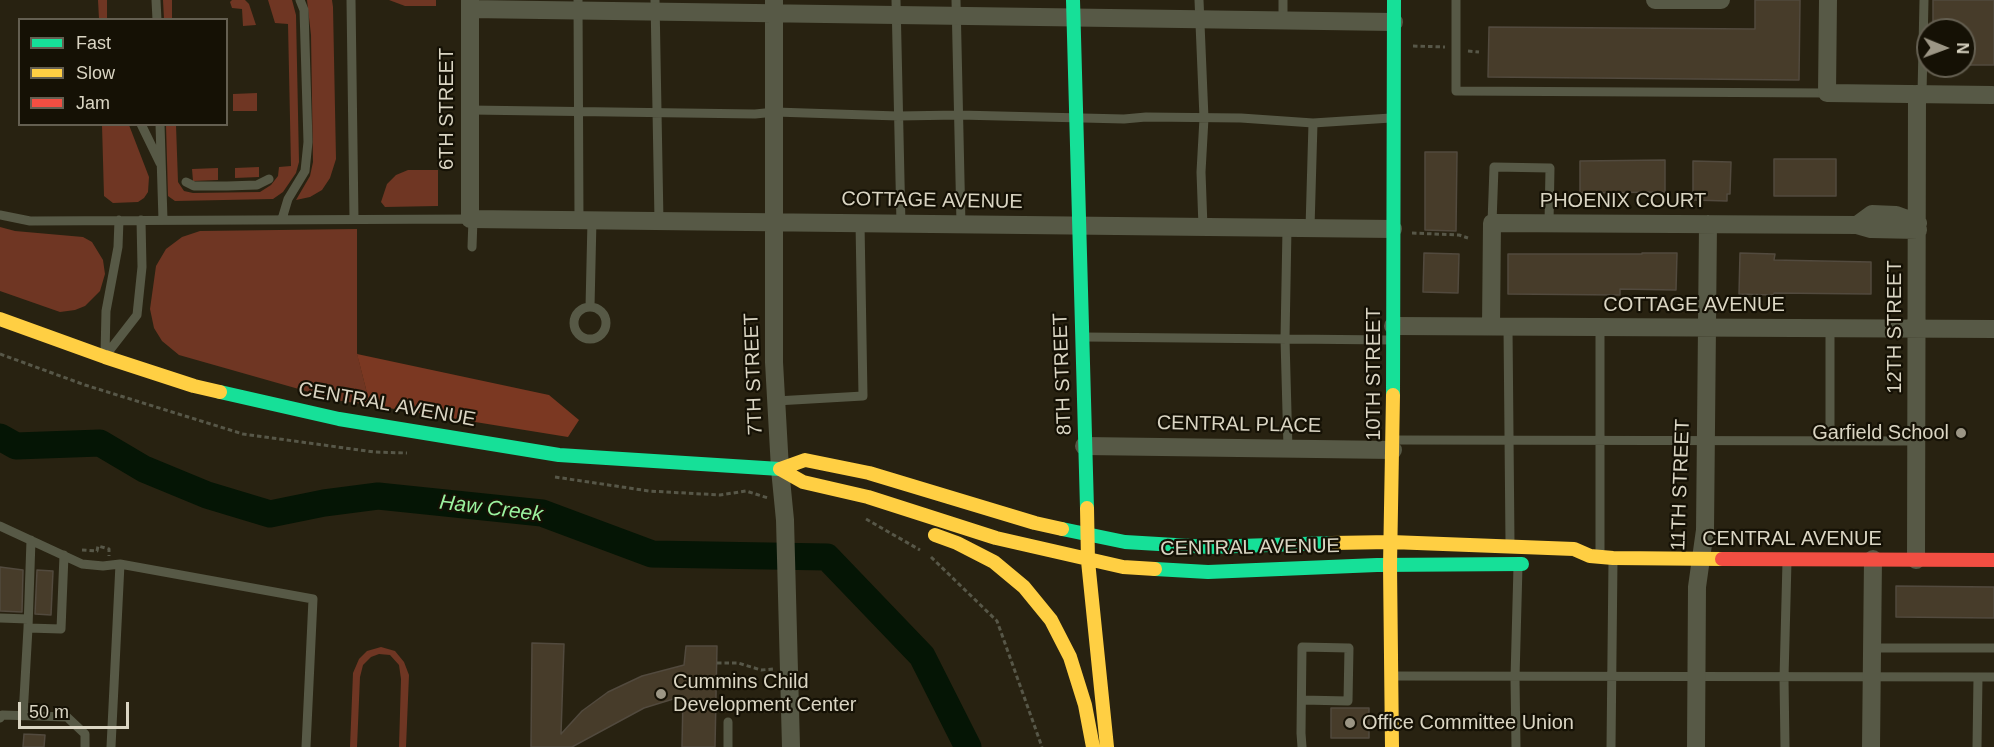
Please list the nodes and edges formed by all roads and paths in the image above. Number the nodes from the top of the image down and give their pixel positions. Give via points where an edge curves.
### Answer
1 (156, 0) edge
2 (300, 0) edge
3 (351, 0) edge
4 (1199, 0) edge
5 (1283, 0) edge
6 (1394, 0) edge
7 (1456, 0) edge
8 (1655, 0) edge
9 (1721, 0) edge
10 (1828, 0) edge
11 (1924, 0) edge
12 (470, 4) edge
13 (579, 5) edge
14 (655, 6) edge
15 (774, 7) edge
16 (896, 8) edge
17 (957, 8) edge
18 (1073, 9) edge
19 (156, 18) edge
20 (1199, 20) junction
21 (1283, 21) junction
22 (1394, 22) junction
23 (1827, 93) junction
24 (1920, 94) junction
25 (1992, 95) dead end
26 (470, 110) junction
27 (579, 112) junction
28 (657, 112) junction
29 (775, 112) junction
30 (959, 115) junction
31 (898, 116) junction
32 (1076, 118) junction
33 (1204, 118) junction
34 (1394, 118) junction
35 (1312, 123) junction
36 (142, 126) edge
37 (160, 126) edge
38 (161, 166) junction
39 (269, 179) dead end
40 (186, 182) dead end
41 (0, 215) edge
42 (141, 219) junction
43 (163, 219) junction
44 (282, 219) junction
45 (354, 219) junction
46 (471, 219) junction
47 (119, 220) junction
48 (585, 220) junction
49 (659, 221) junction
50 (775, 222) junction
51 (860, 223) junction
52 (1492, 223) junction
53 (1549, 223) junction
54 (901, 224) junction
55 (962, 224) junction
56 (1708, 224) junction
57 (1078, 226) junction
58 (1203, 227) junction
59 (1918, 227) junction
60 (1287, 228) junction
61 (1310, 228) junction
62 (1393, 229) junction
63 (1412, 233) dead end
64 (1468, 238) dead end
65 (472, 247) dead end
66 (590, 307) dead end
67 (0, 319) edge
68 (1499, 327) junction
69 (1600, 327) junction
70 (1707, 328) junction
71 (1830, 328) junction
72 (1918, 329) junction
73 (1994, 329) edge
74 (1393, 333) junction
75 (1081, 337) junction
76 (1285, 339) junction
77 (105, 357) junction
78 (776, 401) junction
79 (1509, 439) junction
80 (1600, 439) junction
81 (1706, 441) junction
82 (1830, 441) junction
83 (1917, 441) junction
84 (1393, 445) junction
85 (1084, 446) junction
86 (1288, 449) junction
87 (780, 469) junction
88 (868, 497) junction
89 (864, 518) dead end
90 (890, 519) dead end
91 (0, 526) edge
92 (923, 531) dead end
93 (1087, 534) junction
94 (31, 540) junction
95 (1391, 542) junction
96 (1510, 547) junction
97 (81, 550) dead end
98 (64, 555) junction
99 (1601, 557) junction
100 (1701, 559) junction
101 (1787, 559) junction
102 (1873, 559) junction
103 (1916, 560) junction
104 (1994, 560) edge
105 (1088, 561) junction
106 (120, 564) junction
107 (1518, 564) junction
108 (1540, 564) dead end
109 (1573, 564) dead end
110 (1390, 565) junction
111 (0, 618) edge
112 (28, 624) junction
113 (1872, 648) junction
114 (1994, 648) edge
115 (717, 663) dead end
116 (774, 669) dead end
117 (1392, 676) junction
118 (1611, 677) junction
119 (1872, 677) junction
120 (1978, 677) junction
121 (1994, 677) edge
122 (1515, 678) junction
123 (1697, 678) junction
124 (1784, 678) junction
125 (1302, 700) junction
126 (23, 716) junction
127 (0, 718) edge
128 (728, 722) dead end
129 (85, 747) edge
130 (111, 747) edge
131 (306, 747) edge
132 (728, 747) edge
133 (791, 747) edge
134 (801, 747) edge
135 (1042, 747) edge
136 (1093, 747) edge
137 (1107, 747) edge
138 (1302, 747) edge
139 (1392, 747) edge
140 (1516, 747) edge
141 (1611, 747) edge
142 (1696, 747) edge
143 (1785, 747) edge
144 (1871, 747) edge
145 (1977, 747) edge

1 - 19 lane
2 - 44 lane via 304,10 308,142 305,171 288,199
3 - 45 lane
4 - 20 lane
5 - 21 lane
6 - 22 main road, 10TH STREET
7 - 23 lane via 1456,91
8 - 9 street
10 - 23 street
11 - 24 lane
12 - 13 street
12 - 26 street, 6TH STREET
13 - 14 street
13 - 27 lane
14 - 15 street
14 - 28 lane
15 - 16 street
15 - 29 street, 7TH STREET
16 - 17 street
16 - 31 lane
17 - 18 street
17 - 30 lane
18 - 20 street
18 - 32 main road, 8TH STREET
20 - 21 street
20 - 33 lane
21 - 22 street
22 - 34 main road, 10TH STREET
23 - 24 street
24 - 25 street
24 - 59 street, 12TH STREET
26 - 27 lane
26 - 46 street, 6TH STREET
27 - 28 lane
27 - 48 lane
28 - 29 lane
28 - 49 lane
29 - 31 lane
29 - 50 street, 7TH STREET
30 - 31 lane
30 - 32 lane
30 - 55 lane
31 - 54 lane
32 - 33 lane
32 - 57 main road, 8TH STREET
33 - 35 lane
33 - 58 lane
34 - 35 lane
34 - 62 main road, 10TH STREET
35 - 61 lane
36 - 38 lane
37 - 38 lane
38 - 43 lane
39 - 40 lane via 247,185 194,186
41 - 47 lane via 30,221
42 - 43 lane
42 - 47 lane
42 - 77 lane via 137,315
43 - 44 lane
44 - 45 lane
45 - 46 lane
46 - 48 street, COTTAGE AVENUE
46 - 65 lane
47 - 77 lane via 106,311
48 - 49 street, COTTAGE AVENUE
48 - 66 lane
49 - 50 street, COTTAGE AVENUE
50 - 51 street, COTTAGE AVENUE
50 - 78 street, 7TH STREET
51 - 54 street, COTTAGE AVENUE
51 - 78 lane via 863,396
52 - 53 street, PHOENIX COURT
52 - 53 lane via 1494,167 1550,168
52 - 68 street
53 - 56 street, PHOENIX COURT
54 - 55 street, COTTAGE AVENUE
55 - 57 street, COTTAGE AVENUE
56 - 59 street, PHOENIX COURT via 1857,225 1872,214 1896,214
56 - 70 street, 11TH STREET
57 - 58 street, COTTAGE AVENUE
57 - 75 main road, 8TH STREET
58 - 60 street, COTTAGE AVENUE
59 - 72 street, 12TH STREET
60 - 61 street, COTTAGE AVENUE
60 - 76 lane
61 - 62 street, COTTAGE AVENUE
62 - 74 main road, 10TH STREET
63 - 64 path
67 - 77 main road, CENTRAL AVENUE
68 - 69 street, COTTAGE AVENUE
68 - 74 street, COTTAGE AVENUE
68 - 79 lane
69 - 70 street, COTTAGE AVENUE
69 - 80 lane
70 - 71 street, COTTAGE AVENUE
70 - 81 street, 11TH STREET
71 - 72 street, COTTAGE AVENUE
71 - 82 lane
72 - 73 street, COTTAGE AVENUE
72 - 83 street, 12TH STREET
74 - 76 lane
74 - 84 main road, 10TH STREET
75 - 76 lane
75 - 85 main road, 8TH STREET
76 - 86 lane
77 - 87 main road, CENTRAL AVENUE via 194,386 339,419 559,455
78 - 87 street, 7TH STREET
79 - 80 lane
79 - 84 lane
79 - 96 lane
80 - 81 lane
80 - 99 lane
81 - 82 lane
81 - 100 street, 11TH STREET
82 - 83 lane
83 - 103 street, 12TH STREET
84 - 86 street, CENTRAL PLACE
84 - 95 main road, 10TH STREET
85 - 86 street, CENTRAL PLACE
85 - 93 main road, 8TH STREET
87 - 88 main road, CENTRAL AVENUE via 804,482
87 - 93 main road, CENTRAL AVENUE via 805,460 869,473 1035,524
87 - 133 street, 7TH STREET
88 - 90 main road
88 - 105 main road, CENTRAL AVENUE via 996,538
89 - 135 path via 935,559 997,621
91 - 94 lane
92 - 136 main road via 994,562 1024,587 1051,620 1070,657
93 - 95 main road, CENTRAL AVENUE via 1199,547
93 - 105 main road, 8TH STREET
94 - 98 lane
94 - 112 lane
95 - 96 main road, CENTRAL AVENUE
95 - 110 main road, 10TH STREET
96 - 99 main road, CENTRAL AVENUE via 1574,549
97 - 106 path via 97,551 98,546 110,549 109,561
98 - 106 lane via 82,564
98 - 112 lane via 60,629
99 - 100 main road, CENTRAL AVENUE
99 - 109 main road, CENTRAL AVENUE
99 - 118 lane
100 - 101 main road, CENTRAL AVENUE
100 - 123 street, 11TH STREET via 1697,587
101 - 102 main road, CENTRAL AVENUE
101 - 124 lane
102 - 103 main road, CENTRAL AVENUE
102 - 113 street
103 - 104 main road, CENTRAL AVENUE
105 - 110 main road, CENTRAL AVENUE via 1148,570 1208,572
105 - 137 main road, 8TH STREET
106 - 130 lane
106 - 131 lane via 313,599
107 - 108 main road, CENTRAL AVENUE
107 - 110 main road, CENTRAL AVENUE
107 - 122 lane
110 - 117 main road, 10TH STREET
111 - 112 lane
112 - 126 lane
113 - 114 lane
113 - 119 street
115 - 116 path
117 - 122 lane
117 - 139 main road, 10TH STREET
118 - 122 lane
118 - 123 lane
118 - 141 lane
119 - 120 lane
119 - 124 lane
119 - 144 street
120 - 121 lane
120 - 145 lane
122 - 140 lane
123 - 124 lane
123 - 142 street, 11TH STREET
124 - 143 lane
125 - 125 lane via 1302,647 1349,648 1348,701
125 - 138 lane
126 - 127 lane
126 - 129 lane via 67,717 85,734
128 - 132 lane
133 - 134 lane

